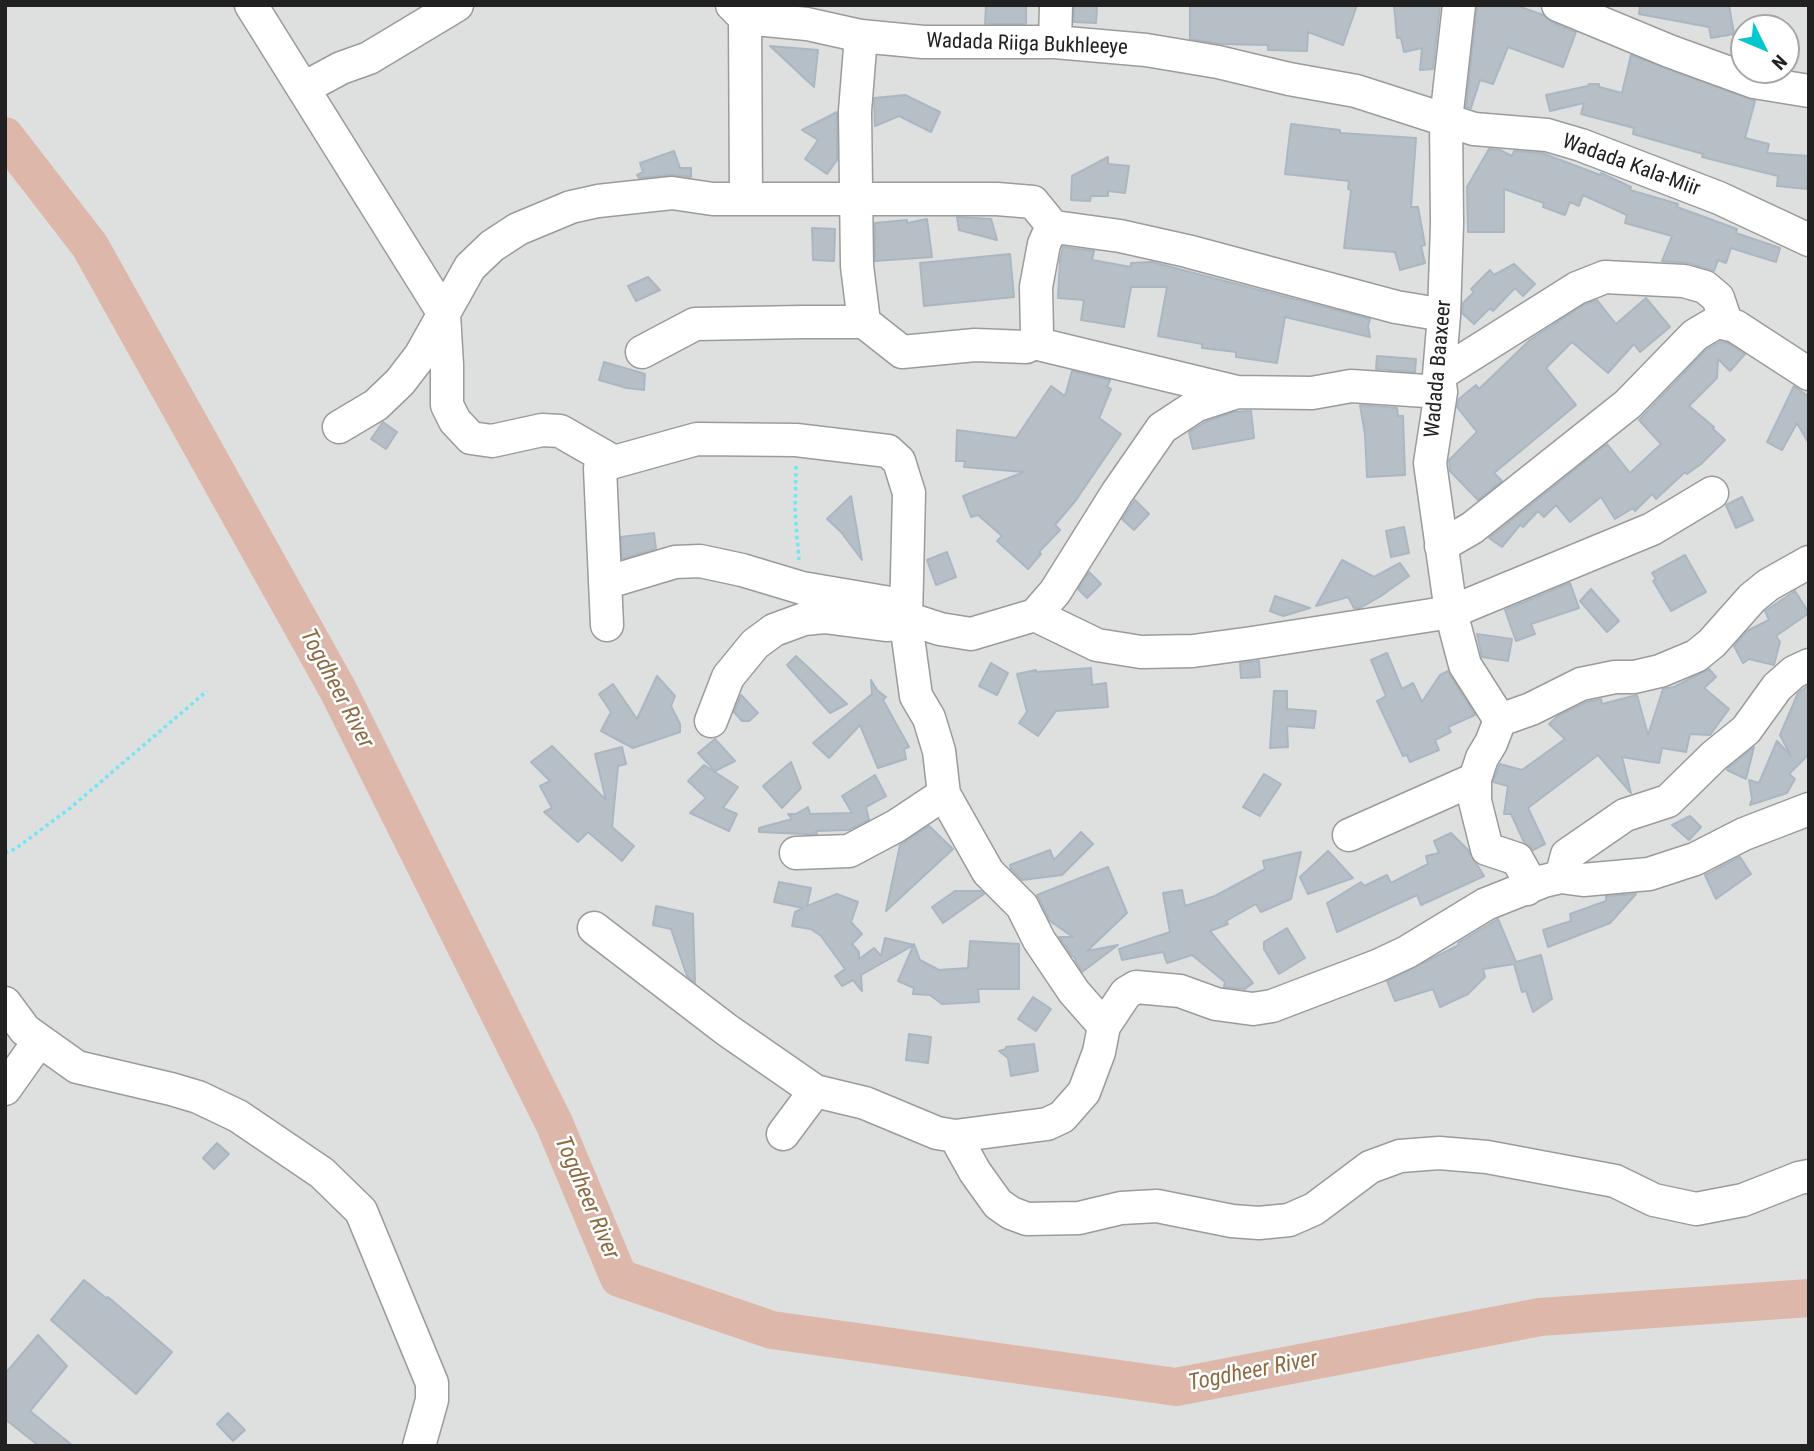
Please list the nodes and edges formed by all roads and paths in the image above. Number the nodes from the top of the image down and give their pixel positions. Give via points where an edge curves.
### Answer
1 (251, 5) edge
2 (457, 5) edge
3 (1056, 5) edge
4 (1459, 5) edge
5 (1558, 5) edge
6 (738, 12) edge
7 (861, 36) junction
8 (1055, 42) junction
9 (304, 88) junction
10 (1809, 91) edge
11 (1446, 120) junction
12 (746, 199) junction
13 (858, 200) junction
14 (1055, 229) junction
15 (1809, 240) edge
16 (444, 314) junction
17 (1444, 315) junction
18 (864, 322) junction
19 (1726, 322) junction
20 (1034, 343) junction
21 (642, 352) dead end
22 (1809, 374) edge
23 (1440, 384) junction
24 (1237, 392) junction
25 (338, 427) dead end
26 (796, 440) junction
27 (614, 462) junction
28 (1712, 492) dead end
29 (1441, 545) junction
30 (1809, 562) edge
31 (605, 583) junction
32 (802, 589) junction
33 (1451, 612) junction
34 (906, 615) junction
35 (1035, 615) junction
36 (607, 625) dead end
37 (1809, 665) edge
38 (207, 691) dead end
39 (1500, 720) junction
40 (710, 721) dead end
41 (1475, 779) junction
42 (943, 793) junction
43 (1809, 809) edge
44 (1349, 835) dead end
45 (5, 853) edge
46 (796, 853) dead end
47 (1562, 877) junction
48 (1527, 889) junction
49 (594, 928) dead end
50 (5, 1003) edge
51 (1104, 1026) junction
52 (39, 1041) junction
53 (5, 1089) edge
54 (815, 1091) junction
55 (783, 1134) dead end
56 (955, 1136) junction
57 (1809, 1176) edge
58 (419, 1446) edge

1 - 9 street
2 - 9 street via 369,58
3 - 8 street
4 - 11 street, Wadada Baaxeer
5 - 10 street via 1754,82
6 - 7 street, Wadada Riiga Bukhleeye
6 - 12 street
7 - 8 street, Wadada Riiga Bukhleeye via 923,42
7 - 13 street via 855,111
8 - 11 street, Wadada Riiga Bukhleeye via 1218,62 1356,92
9 - 16 street
11 - 15 street, Wadada Kala-Miir via 1474,129 1547,135 1581,145 1719,198
11 - 17 street, Wadada Baaxeer
12 - 13 street
12 - 16 street via 672,193 571,207 518,229 492,246 470,267
13 - 14 street via 1034,202
13 - 18 street via 857,266
14 - 17 street via 1121,236 1396,307
14 - 20 street via 1044,244 1036,287
16 - 25 street via 400,382 376,405
16 - 27 street via 447,405 471,438 492,441 542,430 560,431
17 - 23 street, Wadada Baaxeer
18 - 20 street via 902,352
18 - 21 street via 695,324
19 - 22 street
19 - 23 street via 1718,298 1705,287 1684,281 1605,277 1577,288
19 - 29 street via 1695,335 1628,404 1472,528
20 - 24 street
23 - 24 street via 1351,386 1312,393
23 - 29 street, Wadada Baaxeer via 1430,463
24 - 35 street via 1198,405 1162,428 1055,592
26 - 27 street via 697,439
26 - 32 path via 795,513
26 - 34 street via 888,451 900,461 909,493
27 - 31 street via 600,468
28 - 33 street via 1652,529
29 - 33 street, Wadada Baaxeer
30 - 39 street via 1752,598 1696,656 1660,671 1581,684
31 - 32 street via 675,562 700,561
31 - 36 street
32 - 34 street via 890,603
33 - 35 street via 1193,651 1140,652 1097,645
33 - 39 street, Wadada Baaxeer via 1465,665
34 - 35 street via 940,629 971,634
34 - 40 street via 886,625 824,617 774,630 755,644 728,677
34 - 42 street via 916,696 929,718 939,751
37 - 47 street via 1794,671 1777,687 1746,730 1668,801 1625,815 1567,855
38 - 45 path via 69,809
39 - 41 street
41 - 44 street
41 - 48 street via 1475,801 1487,849 1517,859
42 - 46 street via 849,851
42 - 51 street via 988,872 1022,906 1074,992
43 - 47 street via 1649,874 1583,880
47 - 48 street
48 - 51 street via 1486,904 1408,952 1272,1006 1253,1009 1216,1004 1180,991 1136,987 1126,993
49 - 54 street
50 - 52 street
51 - 56 street via 1084,1092 1062,1117 1047,1124
52 - 53 street
52 - 58 street via 77,1067 171,1088 238,1116 322,1173 361,1211 432,1383
54 - 55 street
54 - 56 street via 865,1103 916,1126
56 - 57 street via 998,1204 1027,1219 1079,1218 1157,1206 1232,1221 1289,1220 1314,1209 1370,1167 1401,1156 1439,1153 1487,1157 1615,1181 1654,1200 1696,1209 1744,1200

